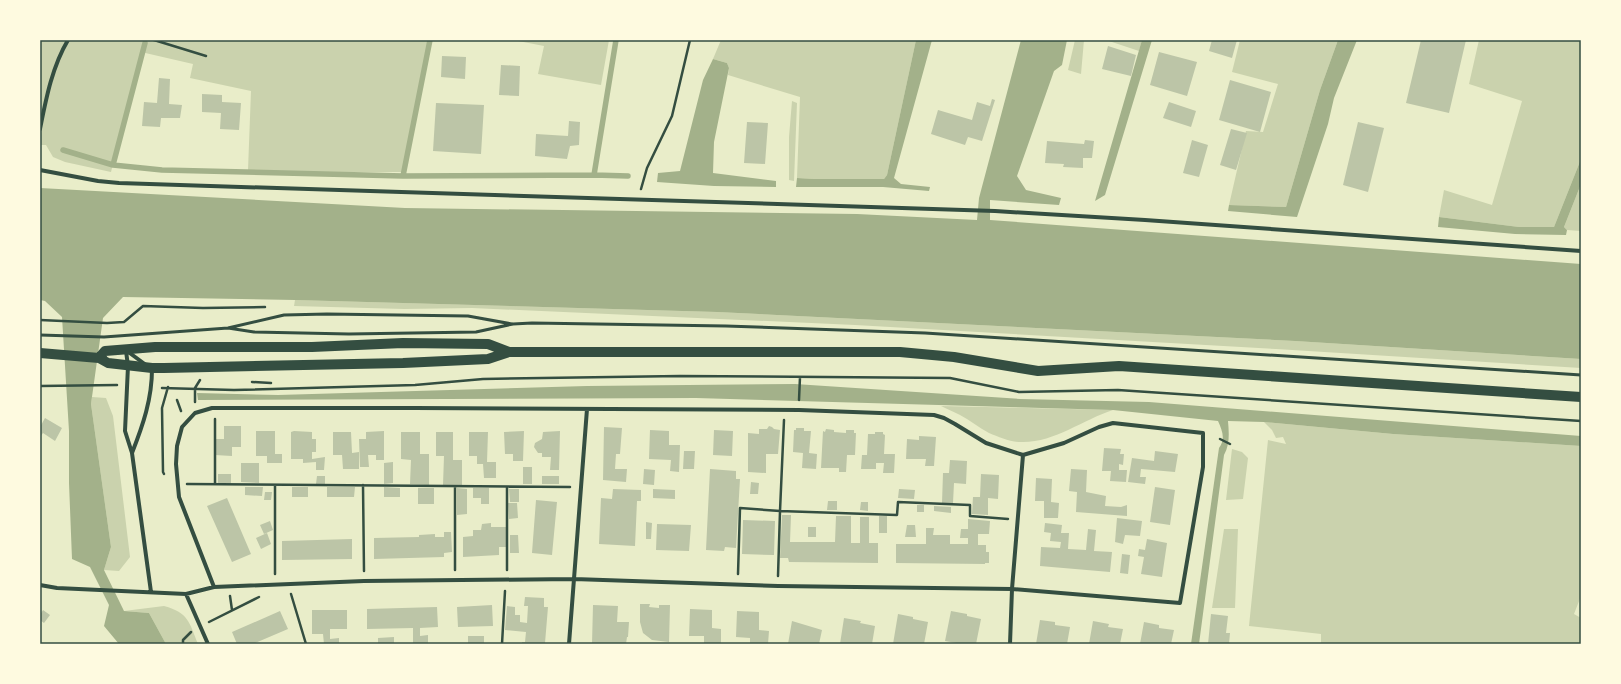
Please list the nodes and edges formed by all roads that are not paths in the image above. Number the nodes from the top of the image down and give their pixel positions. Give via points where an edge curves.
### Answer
1 (68, 40) edge
2 (40, 129) edge
3 (40, 170) edge
4 (1581, 251) edge
5 (513, 324) junction
6 (228, 328) junction
7 (40, 335) edge
8 (126, 350) junction
9 (509, 352) junction
10 (40, 353) edge
11 (99, 358) junction
12 (128, 366) junction
13 (152, 368) junction
14 (1581, 375) edge
15 (1581, 396) edge
16 (587, 409) junction
17 (132, 453) junction
18 (1023, 455) junction
19 (574, 579) junction
20 (40, 585) edge
21 (214, 587) junction
22 (1012, 589) junction
23 (151, 592) junction
24 (186, 594) junction
25 (208, 644) edge
26 (569, 644) edge
27 (1010, 644) edge

1 - 2 street via 51,81
3 - 4 street via 119,183 995,211
5 - 6 lane via 476,332 349,334 254,332
5 - 6 lane via 468,316 327,314 284,315
5 - 14 lane via 726,326 926,333
6 - 7 lane via 104,337
8 - 9 main road via 155,347 312,347 402,343 488,344
8 - 11 main road via 105,351
8 - 12 street
8 - 13 street
9 - 13 main road via 488,359 449,361
9 - 15 main road via 900,352 954,357 1038,371 1119,366
10 - 11 main road
11 - 12 main road via 108,363
12 - 13 main road
12 - 17 street via 125,431
13 - 17 street via 152,388 142,429
16 - 18 street via 799,410 934,415 944,418 986,443
16 - 19 street
16 - 21 street via 215,408 199,412 182,427 179,436 176,456 177,484 179,497
17 - 23 street
18 - 22 street
18 - 22 street via 1064,443 1113,423 1202,433 1203,467 1180,603
19 - 21 street
19 - 22 street via 778,586
19 - 26 street
20 - 23 street
21 - 24 street
22 - 27 street
23 - 24 street
24 - 25 street

